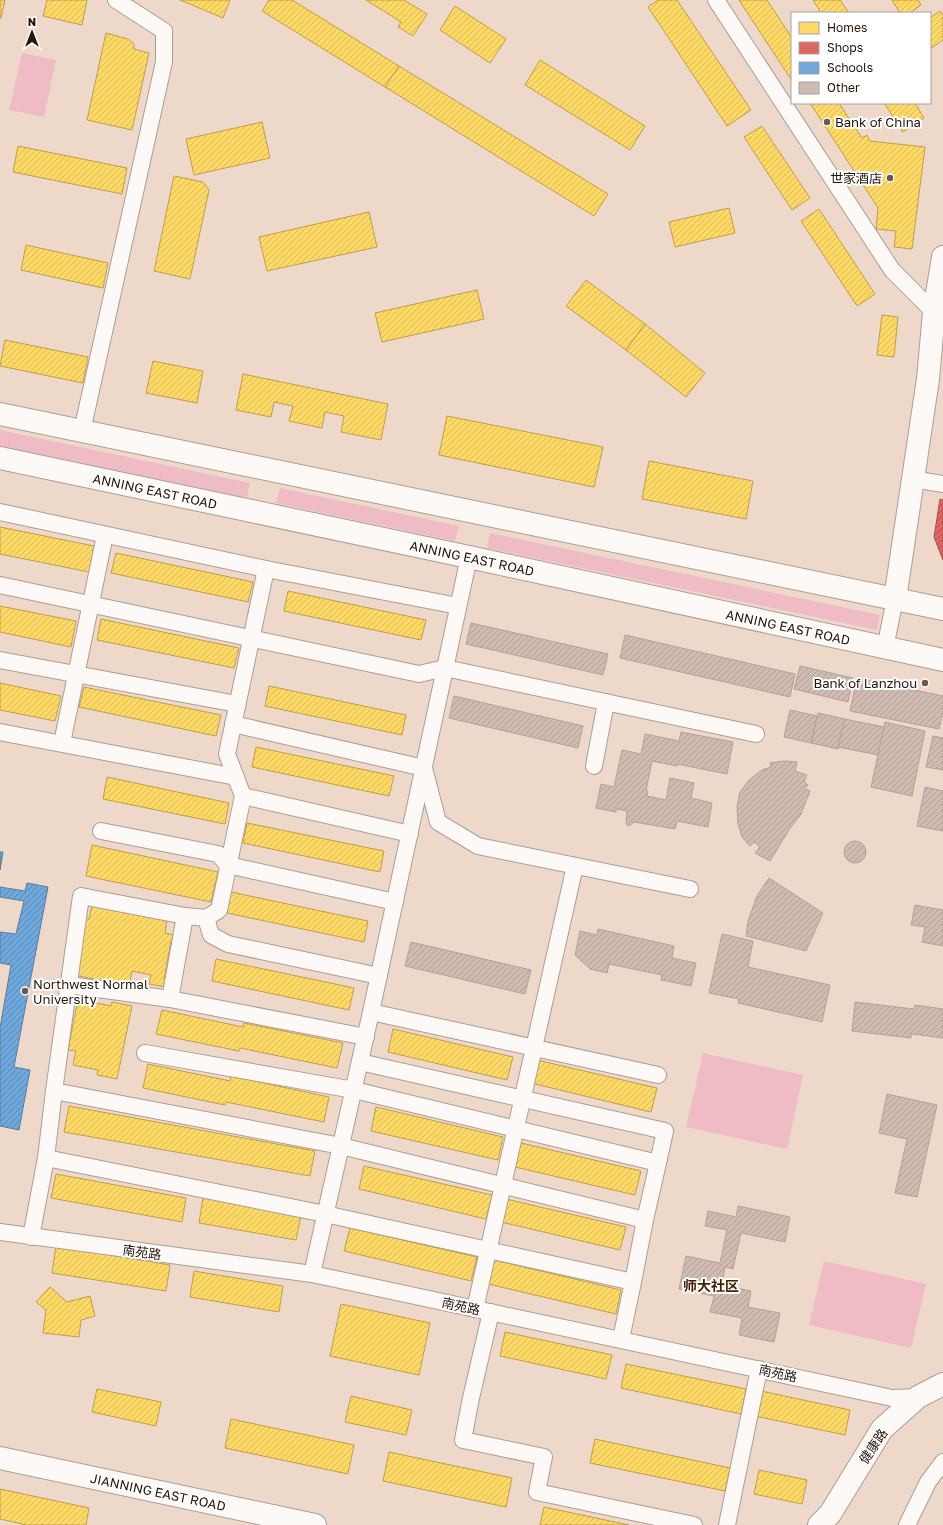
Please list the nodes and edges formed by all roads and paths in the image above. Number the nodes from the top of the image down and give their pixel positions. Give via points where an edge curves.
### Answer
1 (116, 0) edge
2 (716, 0) edge
3 (943, 257) edge
4 (934, 312) junction
5 (0, 414) edge
6 (82, 431) junction
7 (0, 458) edge
8 (913, 479) junction
9 (943, 484) edge
10 (0, 512) edge
11 (105, 535) junction
12 (469, 557) junction
13 (266, 568) junction
14 (0, 585) edge
15 (895, 599) junction
16 (91, 604) junction
17 (458, 606) junction
18 (943, 609) edge
19 (252, 637) junction
20 (885, 648) junction
21 (0, 660) edge
22 (943, 660) edge
23 (445, 668) junction
24 (76, 674) junction
25 (606, 702) junction
26 (237, 704) junction
27 (233, 724) junction
28 (0, 732) edge
29 (756, 734) dead end
30 (62, 743) junction
31 (594, 766) dead end
32 (424, 768) junction
33 (236, 778) junction
34 (243, 796) junction
35 (101, 831) dead end
36 (410, 834) junction
37 (228, 865) junction
38 (575, 866) junction
39 (690, 889) dead end
40 (395, 902) junction
41 (185, 916) junction
42 (206, 918) junction
43 (379, 976) junction
44 (69, 985) junction
45 (170, 999) junction
46 (371, 1012) junction
47 (366, 1037) junction
48 (534, 1048) junction
49 (145, 1052) dead end
50 (360, 1062) junction
51 (658, 1075) dead end
52 (354, 1090) junction
53 (54, 1091) junction
54 (522, 1098) junction
55 (516, 1129) junction
56 (341, 1146) junction
57 (46, 1158) junction
58 (658, 1163) junction
59 (503, 1184) junction
60 (326, 1214) junction
61 (645, 1220) junction
62 (0, 1232) edge
63 (31, 1237) junction
64 (489, 1249) junction
65 (312, 1274) junction
66 (633, 1282) junction
67 (476, 1309) junction
68 (491, 1312) junction
69 (621, 1339) junction
70 (760, 1369) junction
71 (943, 1384) edge
72 (943, 1396) edge
73 (918, 1397) junction
74 (0, 1458) edge
75 (943, 1462) edge
76 (315, 1525) edge
77 (694, 1525) edge
78 (727, 1525) edge
79 (819, 1525) edge
80 (907, 1525) edge

1 - 6 street via 164,31 164,62
2 - 4 street via 892,270
3 - 4 main road
4 - 8 main road via 928,380
5 - 6 main road
6 - 15 main road
7 - 12 main road, ANNING EAST ROAD
8 - 9 street
8 - 15 main road
10 - 11 street
11 - 13 street
11 - 16 street
12 - 17 street
12 - 20 main road, ANNING EAST ROAD
13 - 17 street
13 - 19 street
14 - 16 street
15 - 18 main road
15 - 20 street
16 - 19 street
16 - 24 street
17 - 23 street
19 - 23 street via 418,674
19 - 26 street
20 - 22 main road, ANNING EAST ROAD
21 - 24 street
23 - 25 street
23 - 32 street
24 - 26 street
24 - 30 street
25 - 29 street
25 - 31 street
26 - 27 street
27 - 32 street
27 - 33 street via 227,754
28 - 30 street
30 - 33 street
32 - 36 street
32 - 38 street via 438,822 478,846
33 - 34 street
34 - 36 street
34 - 37 street
35 - 37 street via 218,854
36 - 40 street
37 - 40 street
37 - 42 street via 219,910
38 - 39 street
38 - 48 street
40 - 43 street
41 - 42 street
41 - 44 street via 81,896
41 - 45 street
42 - 43 street via 211,934 228,944
43 - 46 street
44 - 45 street
44 - 53 street
45 - 47 street
46 - 47 street
46 - 48 street
47 - 50 street
48 - 51 street
48 - 54 street
49 - 52 street
50 - 52 street
50 - 54 street
52 - 55 street
52 - 56 street
53 - 56 street
53 - 57 street
54 - 55 street
54 - 58 street via 665,1131
55 - 58 street
55 - 59 street
56 - 59 street
56 - 60 street
57 - 60 street
57 - 63 street
58 - 61 street
59 - 61 street
59 - 64 street
60 - 64 street
60 - 65 street
61 - 66 street
62 - 63 street, 南苑路
63 - 65 street, 南苑路
64 - 66 street
64 - 67 street
65 - 67 street, 南苑路
66 - 69 street
67 - 68 street, 南苑路
68 - 69 street, 南苑路
68 - 77 street via 463,1440 544,1457 537,1492
69 - 70 street, 南苑路
70 - 73 street, 南苑路 via 892,1398
70 - 78 street
71 - 73 main road, 健康路
72 - 73 street, 南苑路
73 - 79 main road, 健康路 via 882,1429 830,1514
74 - 76 main road, JIANNING EAST ROAD
75 - 80 street via 928,1482

